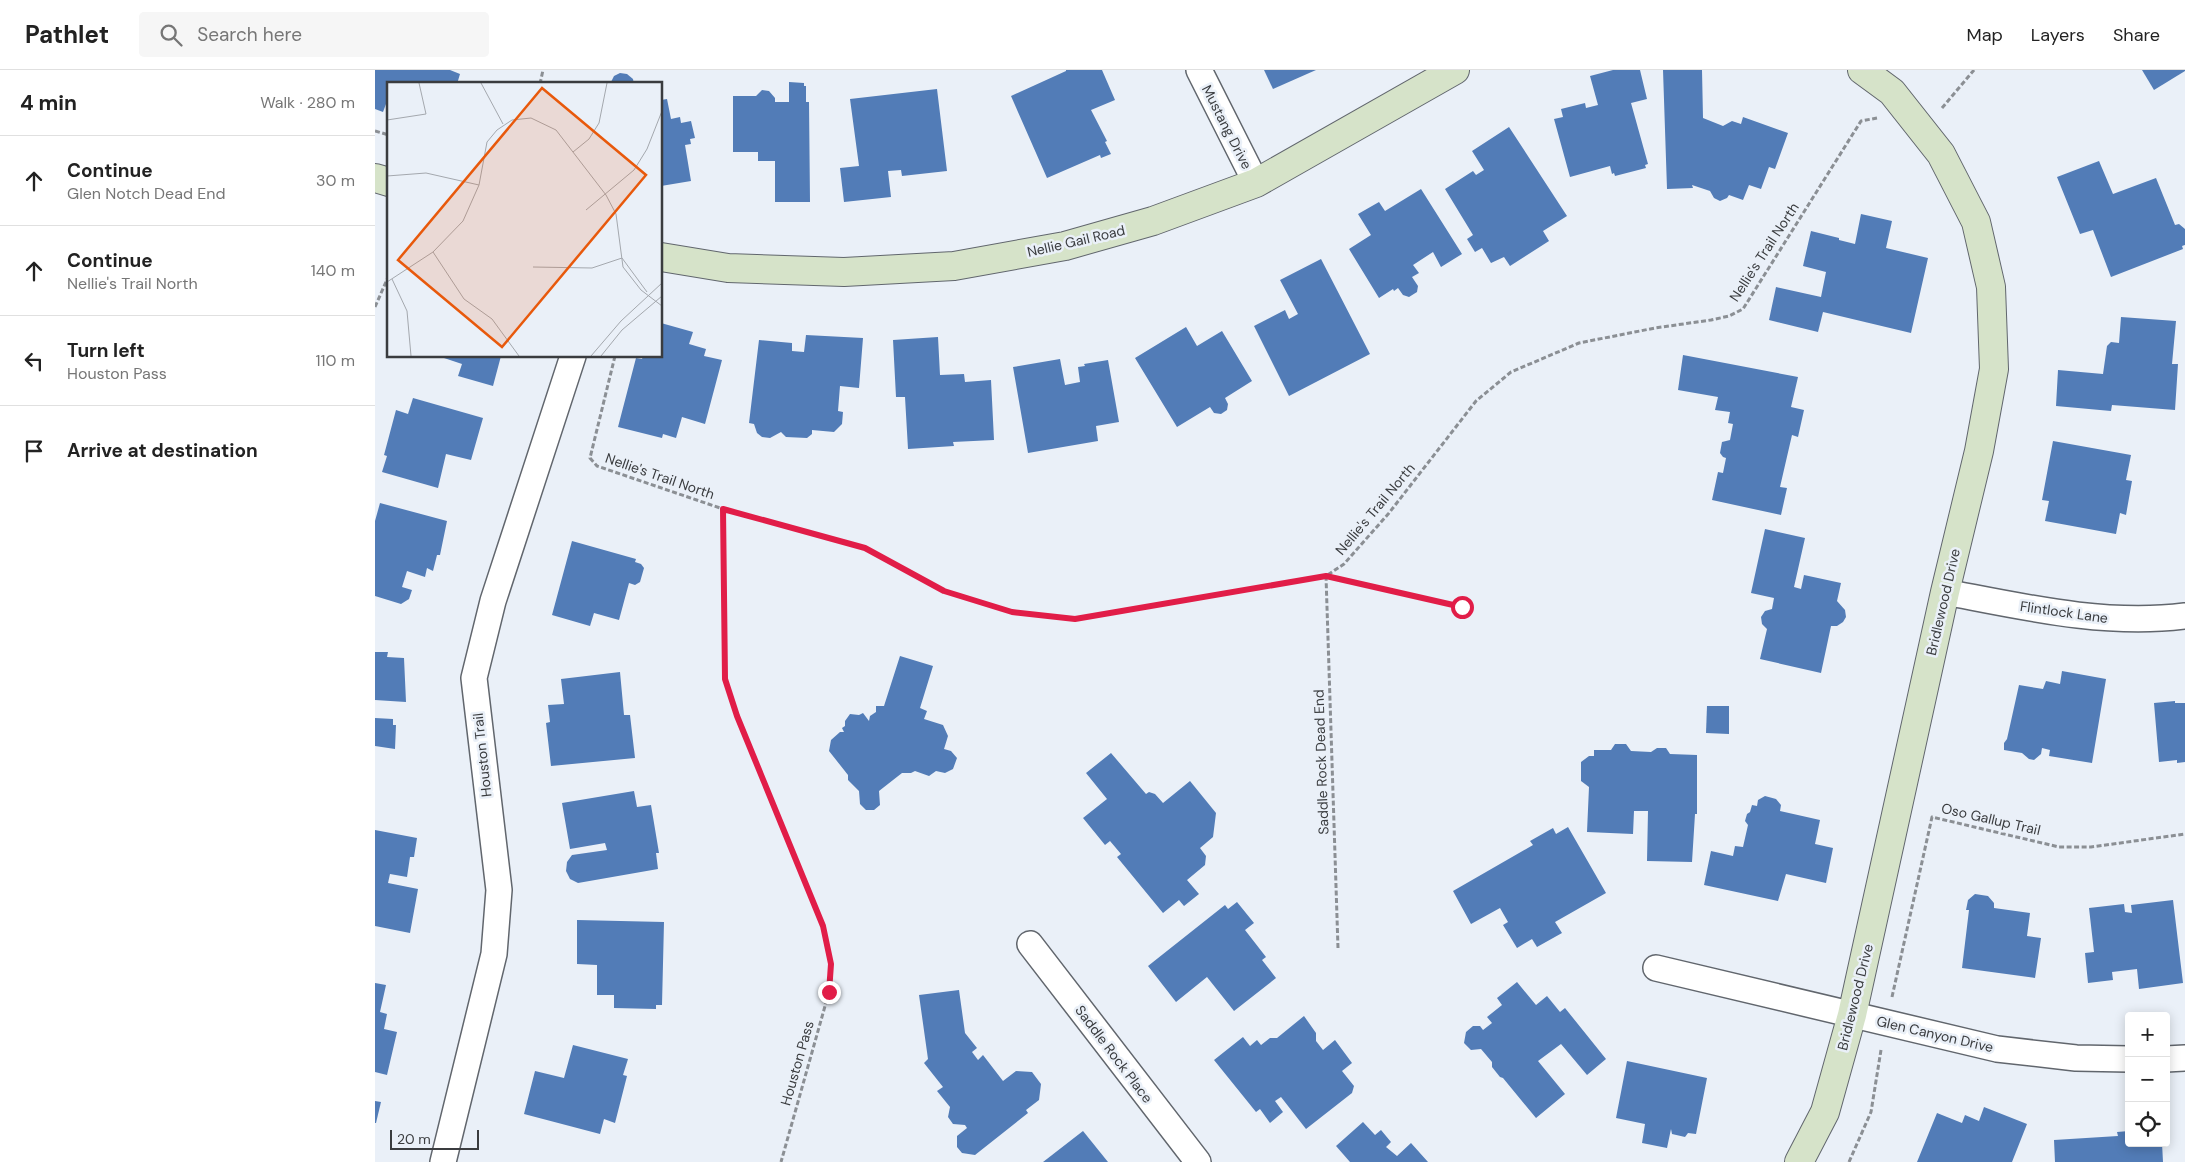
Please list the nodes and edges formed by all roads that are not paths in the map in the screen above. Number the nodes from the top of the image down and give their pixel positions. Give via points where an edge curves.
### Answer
1 (1199, 70) edge
2 (1455, 70) edge
3 (1862, 70) edge
4 (1256, 183) junction
5 (663, 257) edge
6 (572, 358) edge
7 (1945, 592) junction
8 (2185, 616) edge
9 (1030, 944) dead end
10 (1656, 968) dead end
11 (1852, 1015) junction
12 (2185, 1058) edge
13 (2125, 1059) edge
14 (2170, 1059) edge
15 (443, 1162) edge
16 (1198, 1162) edge
17 (1799, 1162) edge

1 - 4 street, Mustang Drive
2 - 4 street, Nellie Gail Road
3 - 7 street, Bridlewood Drive via 1892,92 1941,154 1976,222 1991,287 1994,369 1979,451
4 - 5 street, Nellie Gail Road via 1153,221 1074,243 955,266 844,272 728,268
6 - 15 street, Houston Trail via 493,601 474,678 499,890 494,954
7 - 8 street, Flintlock Lane via 2061,614 2114,619
7 - 11 street, Bridlewood Drive
9 - 16 street, Saddle Rock Place
10 - 11 street, Glen Canyon Drive
11 - 13 street, Glen Canyon Drive via 1997,1049 2075,1058
11 - 17 street, Bridlewood Drive via 1825,1112
12 - 14 street

